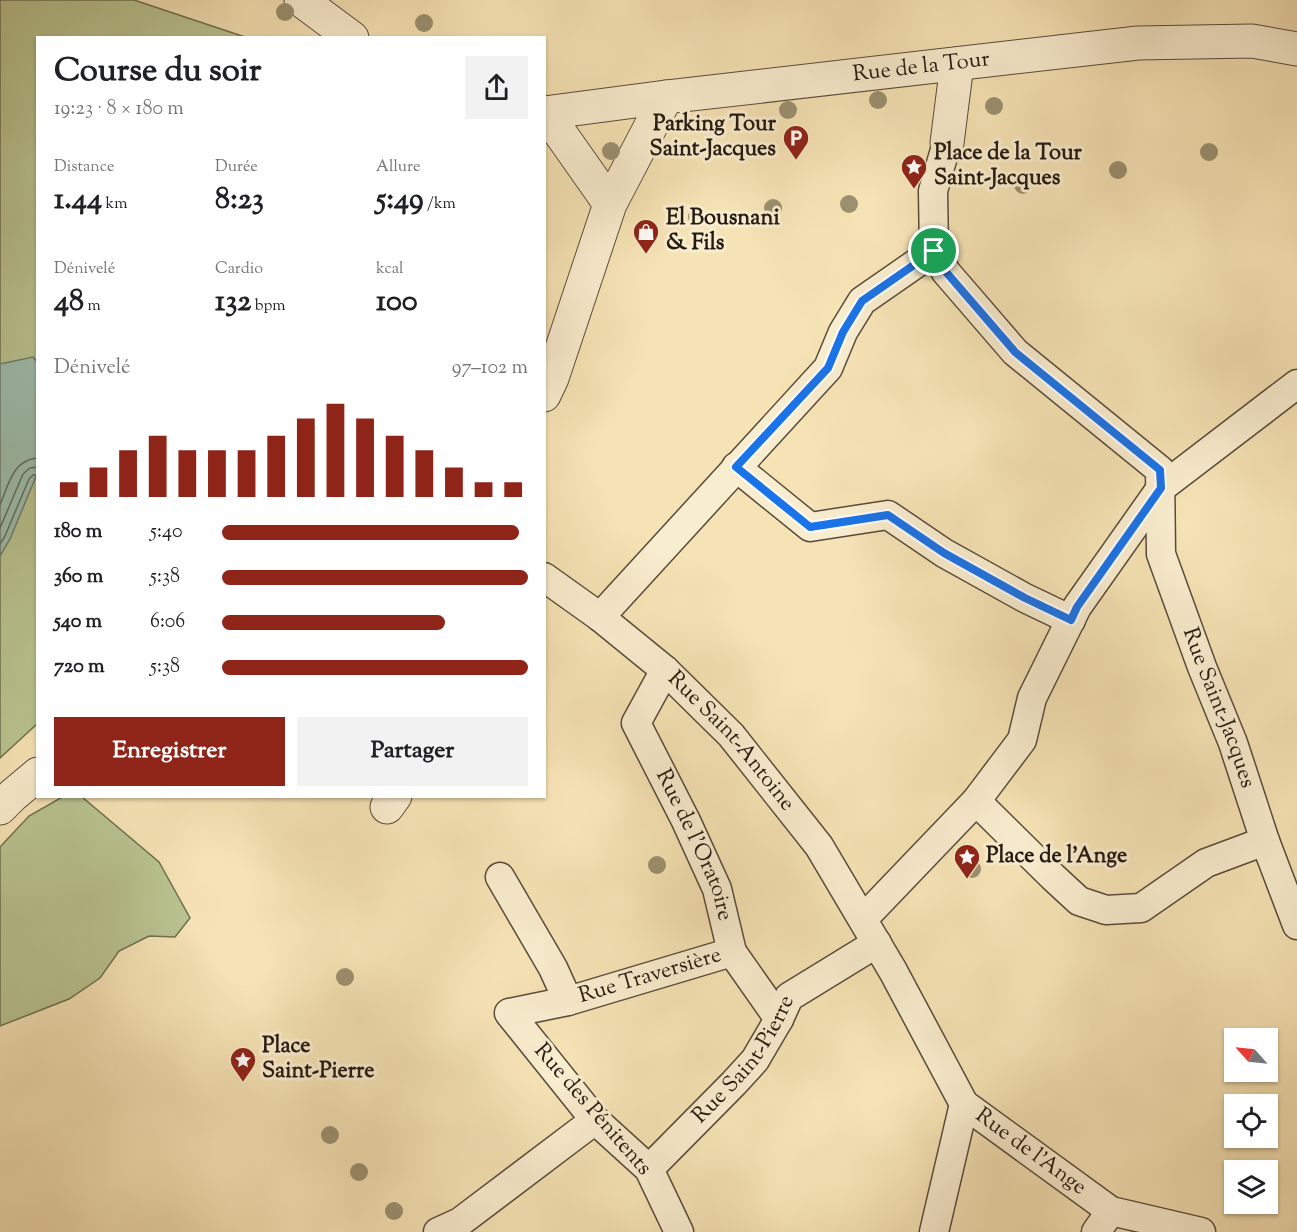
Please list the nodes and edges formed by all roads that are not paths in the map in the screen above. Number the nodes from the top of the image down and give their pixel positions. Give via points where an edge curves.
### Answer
1 (301, 0) edge
2 (349, 36) edge
3 (1297, 49) edge
4 (957, 64) junction
5 (666, 97) junction
6 (546, 113) edge
7 (546, 114) edge
8 (947, 143) joint
9 (610, 204) junction
10 (934, 251) junction
11 (1297, 384) edge
12 (546, 391) edge
13 (736, 467) junction
14 (1161, 488) junction
15 (546, 578) edge
16 (600, 617) junction
17 (1071, 620) junction
18 (665, 670) junction
19 (36, 776) edge
20 (976, 801) junction
21 (0, 808) edge
22 (1265, 840) junction
23 (500, 877) dead end
24 (1292, 894) edge
25 (1297, 926) edge
26 (870, 931) junction
27 (732, 952) junction
28 (568, 1002) junction
29 (779, 1019) junction
30 (964, 1104) junction
31 (595, 1120) junction
32 (649, 1169) junction
33 (1104, 1221) edge
34 (666, 1227) edge
35 (438, 1232) edge
36 (934, 1232) edge
37 (1201, 1232) edge

1 - 2 street
3 - 4 street, Rue de la Tour via 1252,41 1138,43
4 - 5 street, Rue de la Tour
4 - 8 street
5 - 6 street, Rue de la Tour
5 - 9 street
7 - 9 street
8 - 10 street via 933,191
9 - 12 street
10 - 13 street via 862,301 828,368
10 - 14 street via 946,272 1015,352 1160,470
11 - 14 street, Rue Saint-Pierre
13 - 16 street
13 - 17 street via 810,527 888,515 944,553
14 - 17 street, Rue Saint-Pierre
14 - 22 street, Rue Saint-Jacques via 1161,554 1233,743
15 - 16 street, Rue Saint-Antoine
16 - 18 street, Rue Saint-Antoine
17 - 20 street, Rue Saint-Pierre via 1032,699 1022,740
18 - 26 street, Rue Saint-Antoine via 731,735 812,836
18 - 27 street, Rue de l'Oratoire via 636,723 717,890
19 - 21 street
20 - 22 street via 1079,901 1106,910 1141,908 1206,863
20 - 26 street, Rue Saint-Pierre
22 - 24 street, Rue Saint-Jacques
23 - 28 street via 553,968
24 - 25 street, Rue Saint-Jacques
26 - 29 street, Rue Saint-Pierre via 789,997
26 - 30 street, Rue de l'Ange
27 - 28 street, Rue Traversière
27 - 29 street, Rue de l'Oratoire
28 - 31 street, Rue des Pénitents via 509,1014
29 - 32 street, Rue Saint-Pierre via 755,1060
30 - 33 street, Rue de l'Ange
30 - 36 street
31 - 32 street, Rue des Pénitents
31 - 35 street via 460,1222
32 - 34 street, Rue des Pénitents
33 - 37 street, Rue de l'Ange

